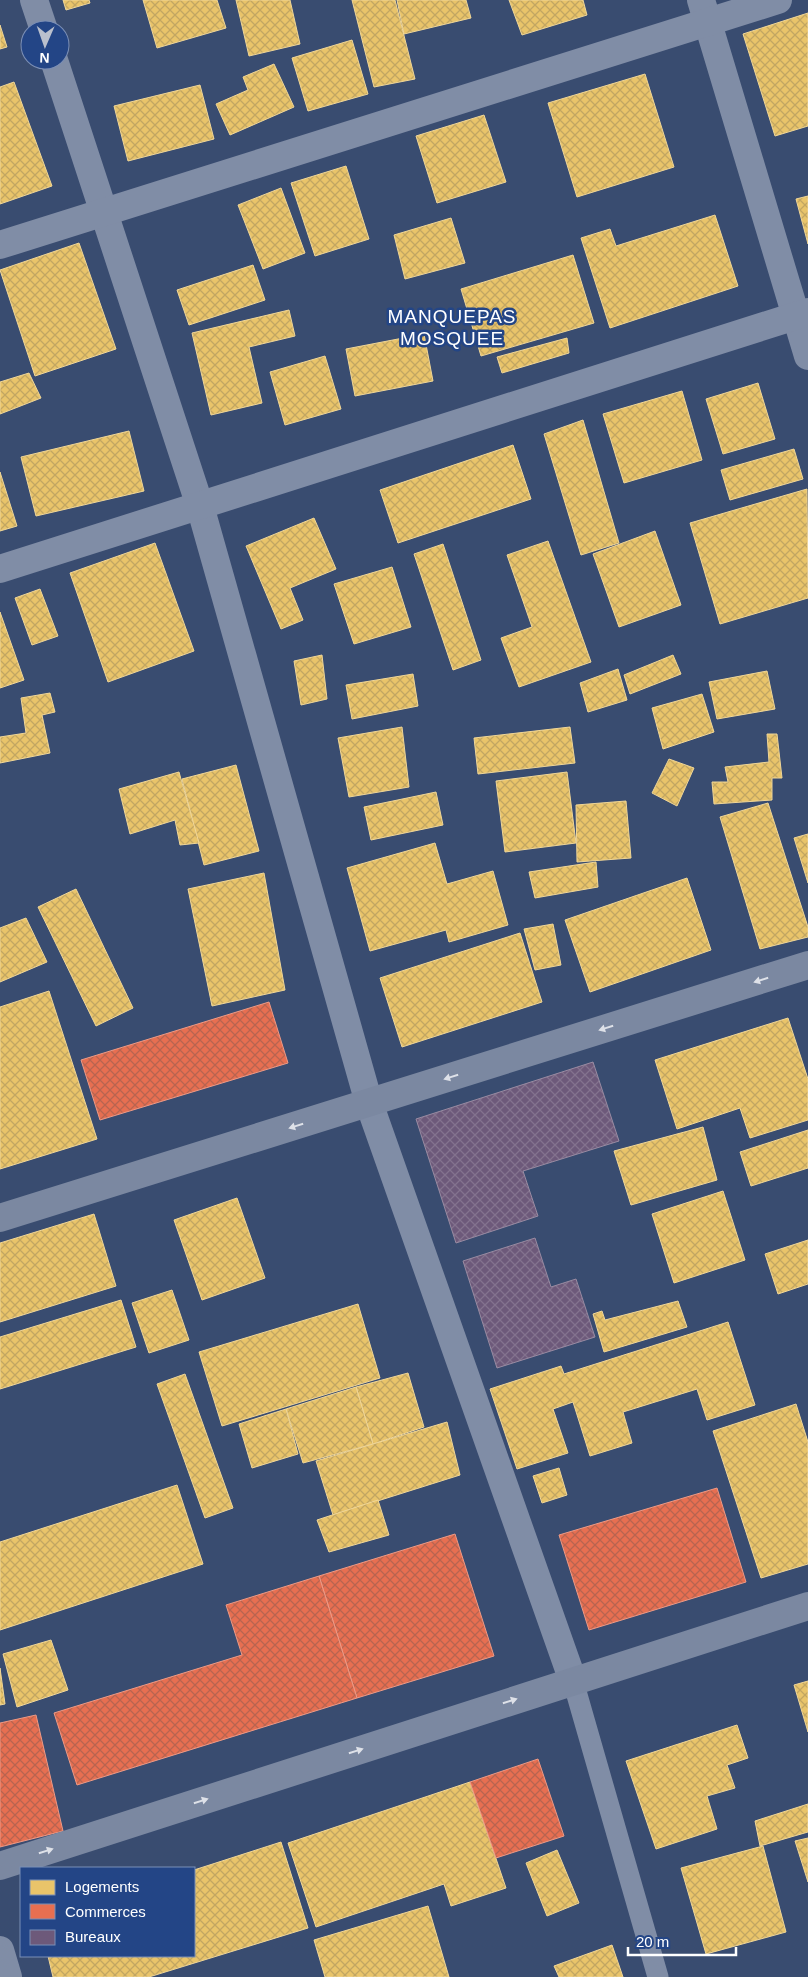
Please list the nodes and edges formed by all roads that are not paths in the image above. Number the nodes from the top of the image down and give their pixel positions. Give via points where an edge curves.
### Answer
1 (34, 0) edge
2 (778, 0) edge
3 (704, 11) edge
4 (41, 20) edge
5 (57, 70) edge
6 (105, 212) junction
7 (0, 245) edge
8 (802, 314) edge
9 (808, 356) edge
10 (200, 506) junction
11 (0, 569) edge
12 (808, 965) edge
13 (369, 1103) junction
14 (0, 1218) edge
15 (808, 1606) edge
16 (573, 1680) junction
17 (0, 1866) edge
18 (0, 1950) edge
19 (8, 1977) edge
20 (658, 1977) edge

1 - 4 street
2 - 3 street
3 - 6 street
3 - 8 street
5 - 6 street
6 - 7 street
6 - 10 street
8 - 9 street
8 - 10 street
10 - 11 street
10 - 13 street
12 -> 13 main road
13 -> 14 main road
13 - 16 street
15 - 16 main road
17 -> 16 main road
16 - 20 lane
18 - 19 street

